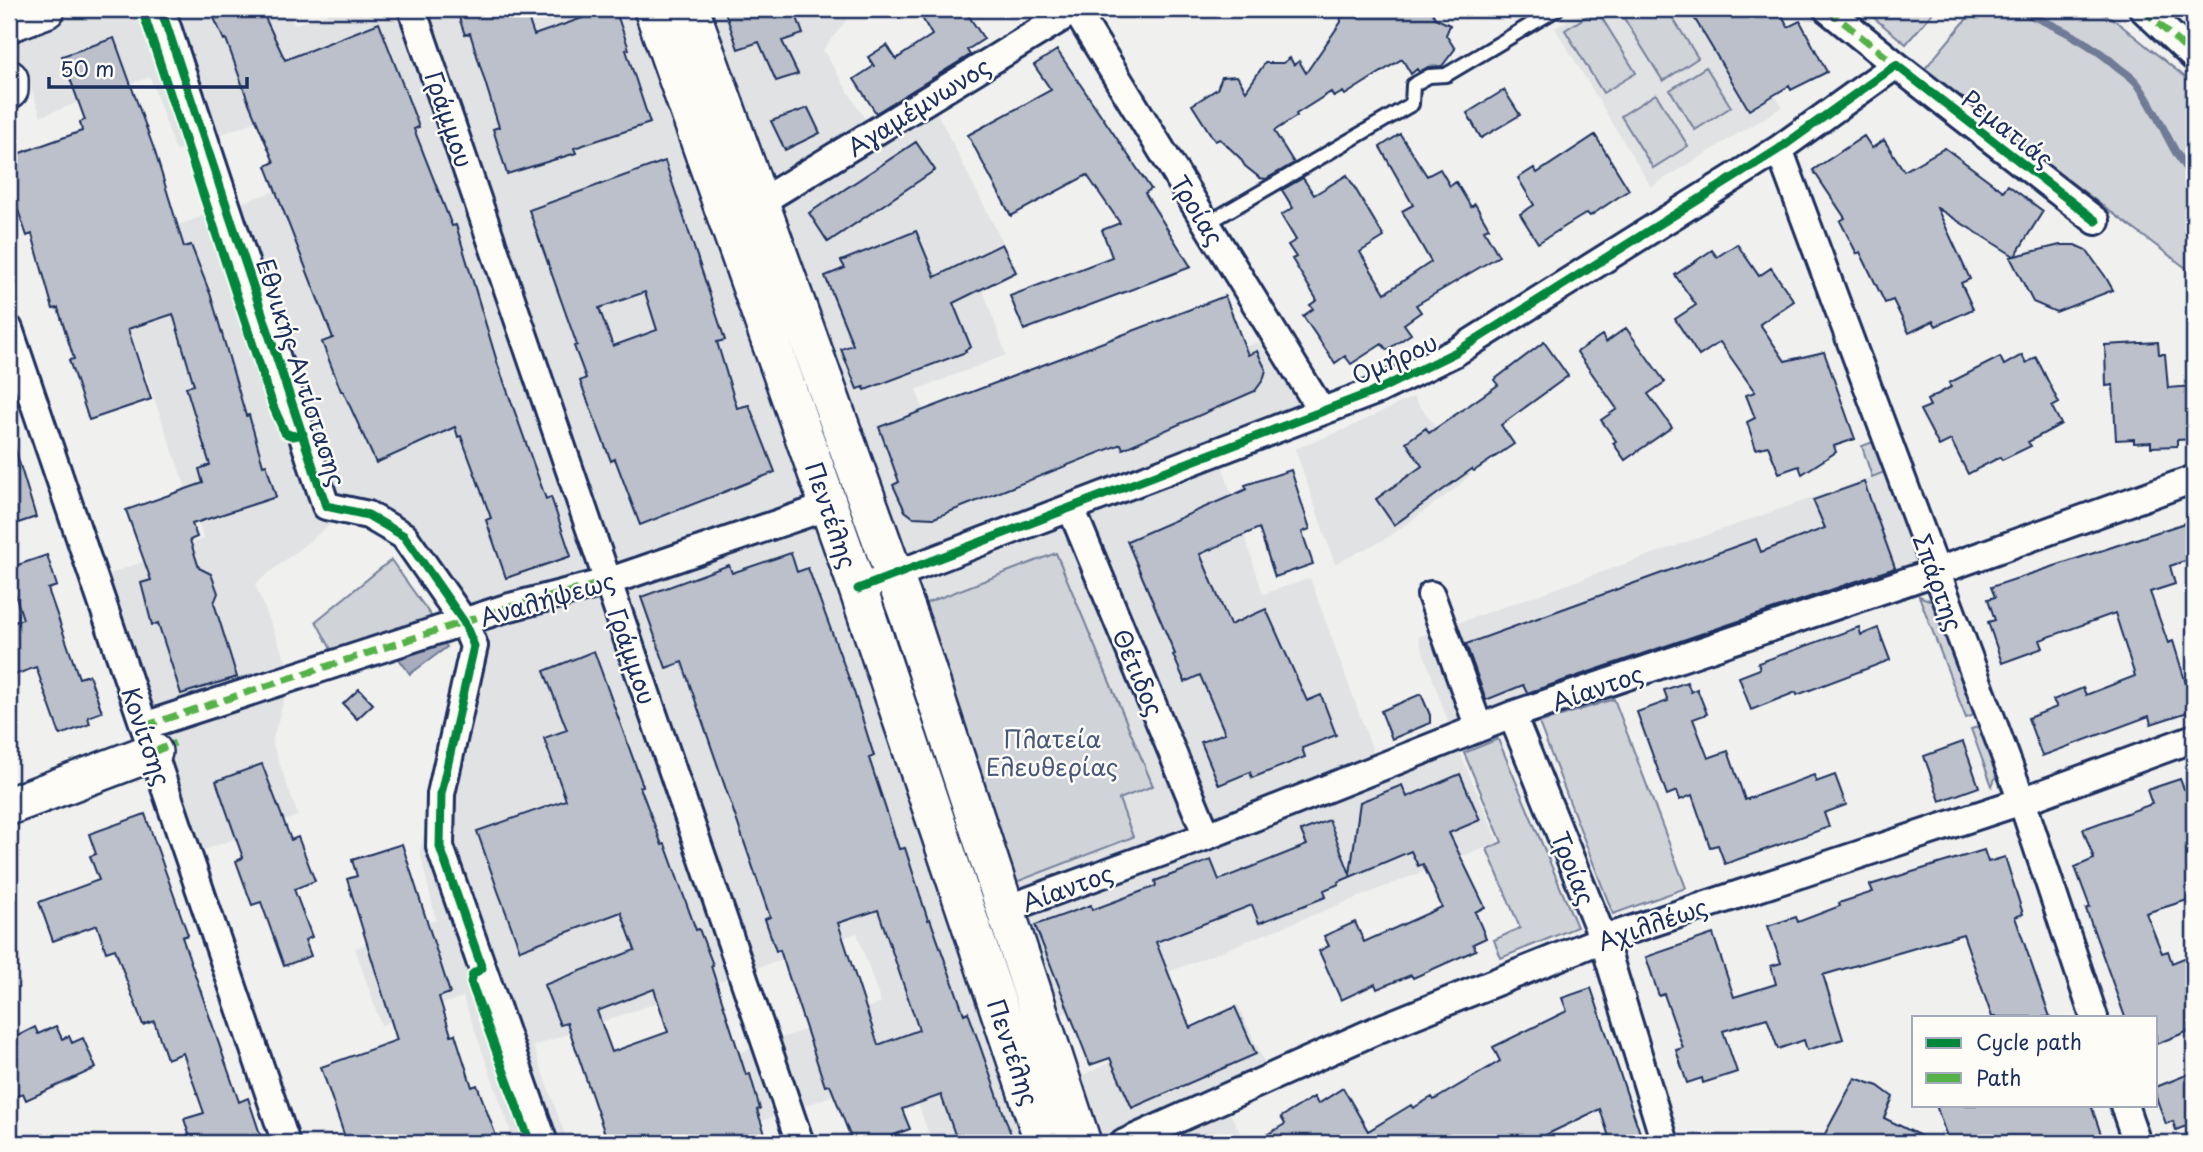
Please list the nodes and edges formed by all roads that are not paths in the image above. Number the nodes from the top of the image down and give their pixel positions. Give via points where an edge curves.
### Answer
1 (46, 9) edge
2 (161, 9) edge
3 (412, 9) edge
4 (653, 9) edge
5 (691, 9) edge
6 (1075, 9) edge
7 (1557, 9) edge
8 (1828, 9) edge
9 (2143, 9) edge
10 (9, 23) edge
11 (2194, 57) edge
12 (1896, 65) junction
13 (9, 79) edge
14 (9, 90) edge
15 (1779, 149) junction
16 (760, 203) junction
17 (2096, 221) dead end
18 (1206, 224) junction
19 (9, 329) edge
20 (1321, 410) junction
21 (2194, 479) edge
22 (829, 506) junction
23 (1070, 508) junction
24 (1935, 572) junction
25 (894, 575) junction
26 (607, 582) junction
27 (858, 589) junction
28 (1431, 596) dead end
29 (464, 622) junction
30 (1513, 716) junction
31 (1479, 728) junction
32 (2194, 738) edge
33 (157, 741) junction
34 (2022, 801) junction
35 (9, 806) edge
36 (1207, 836) junction
37 (1006, 909) junction
38 (1602, 939) junction
39 (2094, 1016) edge
40 (2124, 1106) edge
41 (286, 1143) edge
42 (544, 1143) edge
43 (800, 1143) edge
44 (1044, 1143) edge
45 (1082, 1143) edge
46 (1124, 1143) edge
47 (1665, 1143) edge
48 (2137, 1143) edge

1 - 10 main road
2 - 29 street, Εθνικής Αντίστασης via 326,506 368,514 404,536
3 - 26 street, Γράμμου
4 - 22 main road, Πεντέλης
5 - 16 main road, Πεντέλης
6 - 16 street, Αγαμέμνωνος
6 - 18 street, Τροίας
7 - 18 lane via 1447,75 1429,76 1413,85 1412,104
8 - 12 street, Ρεματιάς
9 - 11 street
12 - 15 street, Ομήρου
12 - 17 street, Ρεματιάς
13 - 14 main road
15 - 20 street, Ομήρου via 1456,352 1378,390
15 - 24 street, Σπάρτης
16 - 25 main road, Πεντέλης
18 - 20 street, Τροίας
19 - 33 street, Κονίτσης
20 - 23 street, Ομήρου
21 - 24 street, Αίαντος
22 - 26 street, Αναλήψεως
22 - 27 main road, Πεντέλης
23 - 25 street, Ομήρου
23 - 36 street, Θέτιδος
24 - 30 street, Αίαντος
24 - 34 street, Σπάρτης
25 - 27 street, Ομήρου
25 - 37 main road, Πεντέλης
26 - 29 street, Αναλήψεως
26 - 43 street, Γράμμου
27 - 44 main road, Πεντέλης
28 - 31 street
29 - 33 street, Αναλήψεως
29 - 42 street, Εθνικής Αντίστασης via 474,646 441,794 440,847
30 - 31 street, Αίαντος
30 - 38 street, Τροίας
31 - 36 street, Αίαντος
32 - 34 street, Αχιλλέως
33 - 35 main road, Αναλήψεως
33 - 41 street, Κονίτσης
34 - 38 street, Αχιλλέως
34 - 39 street, Σπάρτης
36 - 37 street, Αίαντος
37 - 45 main road, Πεντέλης
38 - 46 street, Αχιλλέως via 1380,1029
38 - 47 street, Τροίας
40 - 48 street

